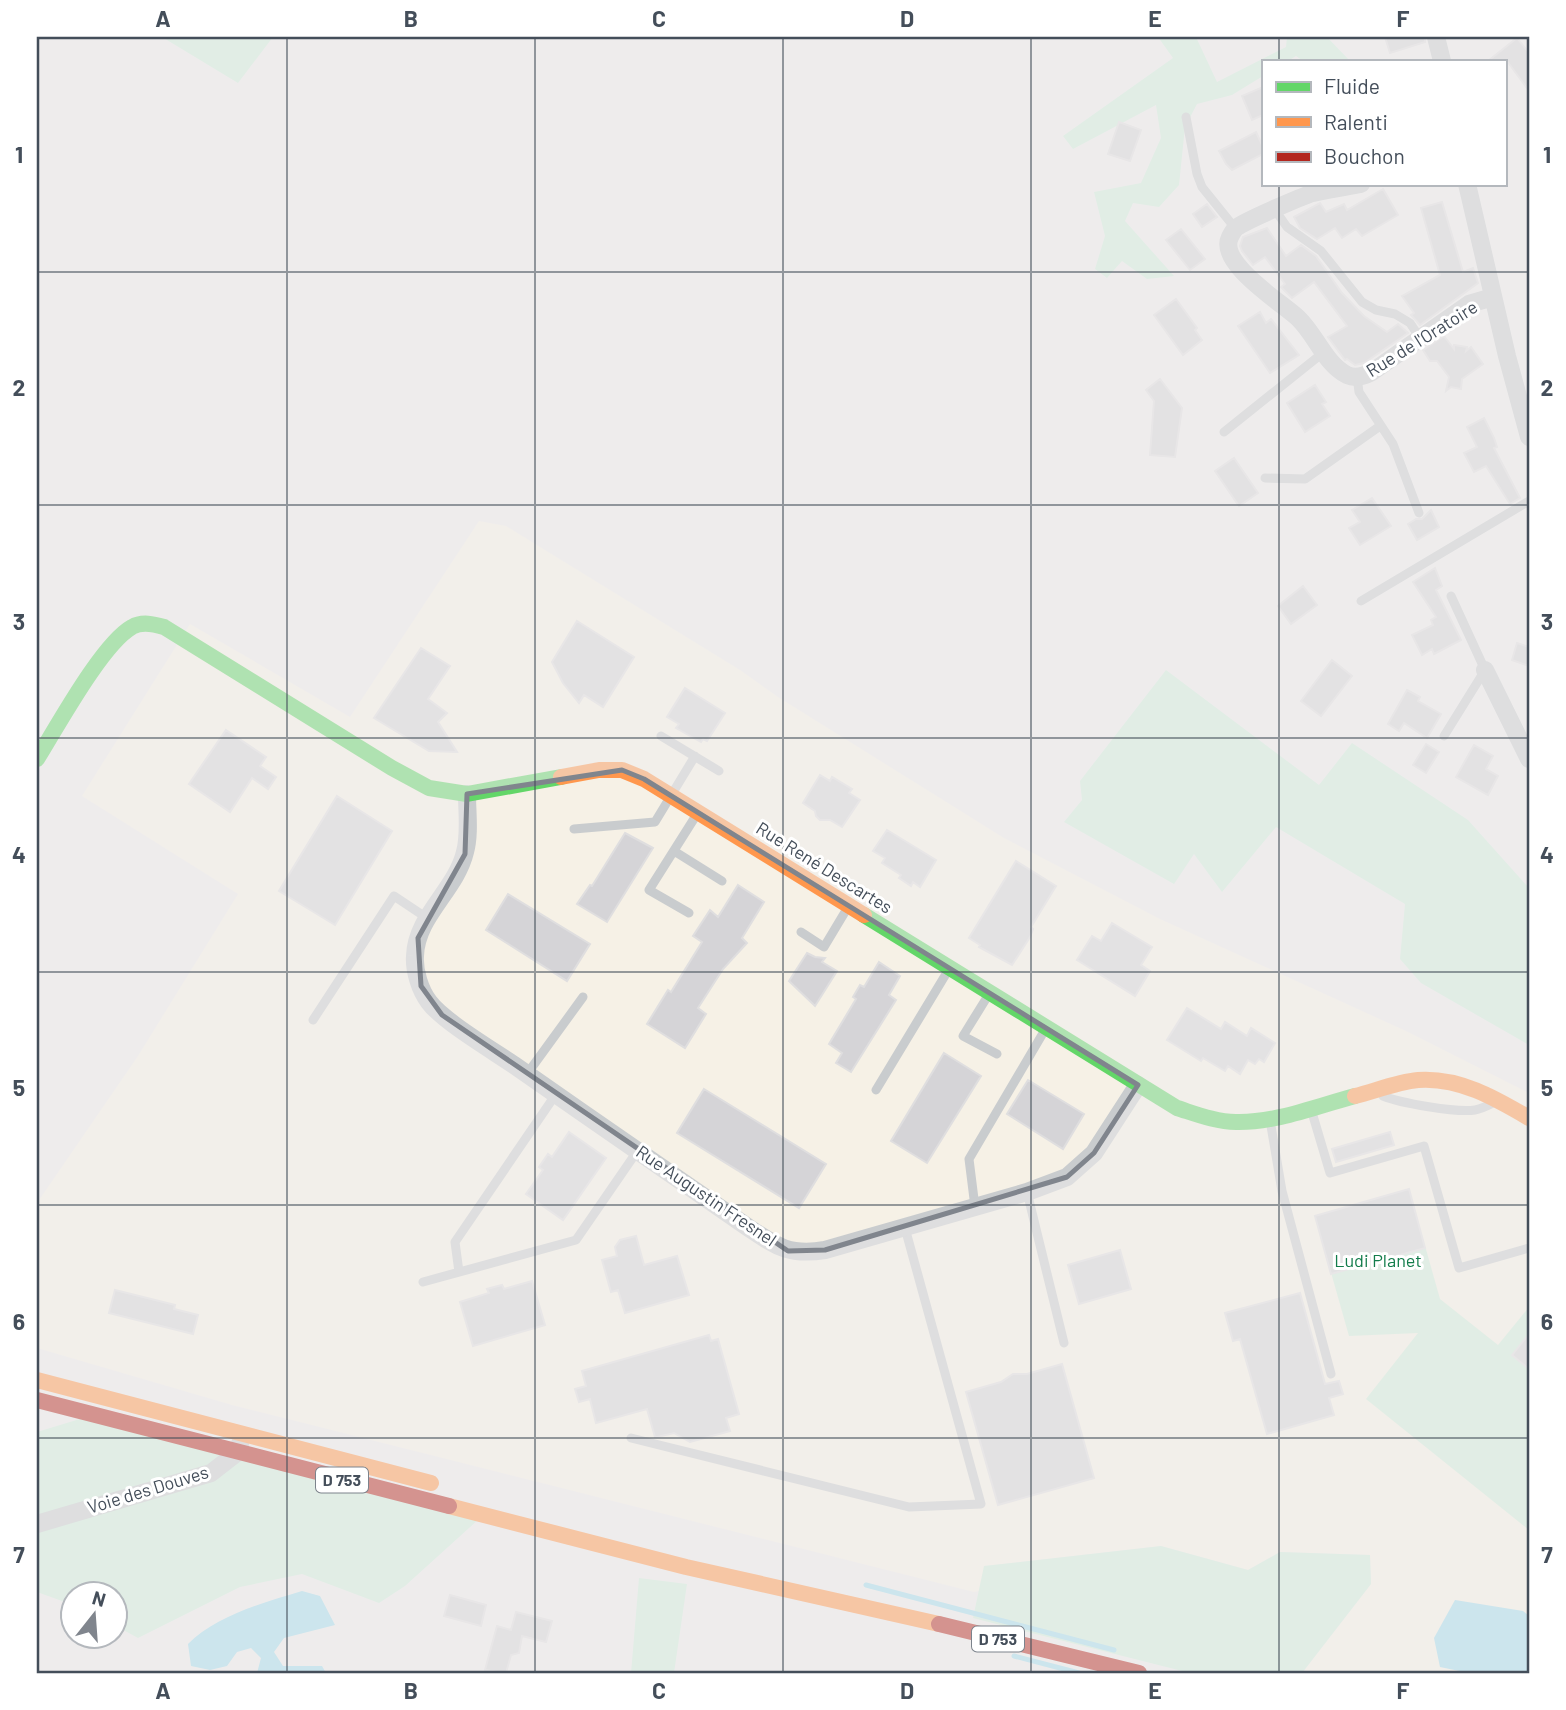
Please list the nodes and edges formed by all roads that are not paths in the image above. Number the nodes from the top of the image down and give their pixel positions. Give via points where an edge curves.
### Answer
1 (1436, 37) edge
2 (1442, 60) edge
3 (1186, 117) dead end
4 (1350, 186) edge
5 (1466, 186) edge
6 (1275, 210) junction
7 (1235, 228) junction
8 (1493, 297) junction
9 (1420, 338) junction
10 (1324, 352) junction
11 (1357, 377) junction
12 (1380, 426) junction
13 (1224, 432) dead end
14 (1529, 437) edge
15 (1265, 478) dead end
16 (1529, 501) edge
17 (1419, 513) dead end
18 (1451, 596) dead end
19 (1360, 601) dead end
20 (1485, 670) junction
21 (662, 736) dead end
22 (1444, 736) dead end
23 (695, 756) junction
24 (37, 759) edge
25 (1529, 759) edge
26 (719, 771) dead end
27 (467, 794) junction
28 (671, 796) junction
29 (698, 813) junction
30 (574, 829) dead end
31 (674, 851) junction
32 (722, 881) dead end
33 (849, 905) junction
34 (688, 913) dead end
35 (427, 918) junction
36 (801, 932) dead end
37 (950, 968) junction
38 (990, 993) junction
39 (583, 997) dead end
40 (313, 1020) dead end
41 (1047, 1028) junction
42 (997, 1055) dead end
43 (527, 1074) junction
44 (1138, 1085) junction
45 (876, 1090) dead end
46 (1377, 1090) junction
47 (556, 1094) junction
48 (1499, 1099) junction
49 (1310, 1108) junction
50 (1529, 1118) edge
51 (1270, 1119) junction
52 (638, 1150) junction
53 (1027, 1192) junction
54 (975, 1207) junction
55 (905, 1228) junction
56 (1529, 1248) edge
57 (459, 1272) junction
58 (423, 1282) dead end
59 (1064, 1343) dead end
60 (1331, 1374) dead end
61 (37, 1380) edge
62 (37, 1400) edge
63 (244, 1434) junction
64 (631, 1437) dead end
65 (237, 1452) junction
66 (444, 1487) dead end
67 (37, 1524) edge
68 (626, 1535) dead end
69 (877, 1609) junction
70 (1126, 1671) edge
71 (1139, 1673) edge

1 - 2 street
3 - 7 lane via 1202,187
4 - 6 street via 1312,193
5 - 8 street
6 - 7 street
6 - 9 lane via 1287,227 1321,251 1362,302 1410,323
7 - 10 street, Rue de l'Oratoire via 1228,240 1229,251 1239,267 1297,317
8 - 9 street, Rue de l'Oratoire via 1469,304
8 - 14 street
9 - 11 street, Rue de l'Oratoire via 1372,372
10 - 11 street, Rue de l'Oratoire via 1348,376
10 - 13 lane
11 - 12 lane via 1359,391
12 - 15 lane via 1305,479
12 - 17 lane via 1393,444
16 - 19 lane
18 - 20 lane
20 - 22 lane
20 - 25 street
21 - 23 lane
23 - 26 lane
23 - 28 lane
24 - 27 main road, Rue René Descartes via 109,648 130,627 145,622 164,627 412,780 429,788
27 - 28 main road, Rue René Descartes via 599,770 622,770
27 - 35 street, Rue Augustin Fresnel via 465,854
28 - 29 main road, Rue René Descartes
28 - 30 lane via 655,822
29 - 31 lane
29 - 33 main road, Rue René Descartes
31 - 32 lane
31 - 34 lane via 649,890
33 - 36 lane via 824,947
33 - 37 main road, Rue René Descartes
35 - 40 lane via 394,896
35 - 43 street, Rue Augustin Fresnel via 415,956 429,1002
37 - 38 main road, Rue René Descartes
37 - 45 lane
38 - 41 main road, Rue René Descartes
38 - 42 lane via 963,1036
39 - 43 lane
41 - 44 main road, Rue René Descartes
41 - 54 lane via 969,1159
43 - 47 street, Rue Augustin Fresnel
44 - 51 main road via 1177,1108 1209,1118 1236,1122
44 - 53 street, Rue Augustin Fresnel via 1094,1153 1079,1168
46 - 48 main road via 1416,1080 1445,1080
46 - 48 lane via 1396,1101 1462,1111
46 - 49 main road
47 - 52 street, Rue Augustin Fresnel
47 - 57 lane via 455,1242
48 - 50 main road
49 - 51 main road
49 - 56 lane via 1330,1172 1424,1146 1459,1268
51 - 60 lane via 1282,1191
52 - 55 street, Rue Augustin Fresnel via 788,1251 825,1250
52 - 57 lane via 576,1240
53 - 54 street, Rue Augustin Fresnel
53 - 59 lane
54 - 55 street, Rue Augustin Fresnel
55 - 64 lane via 981,1504 909,1507
57 - 58 lane
61 - 63 main road, D 753
62 - 65 main road, D 753
63 - 65 street
63 - 66 main road, D 753
65 - 67 street, Voie des Douves via 211,1473
65 - 69 main road, D 753 via 686,1567
68 - 69 main road, D 753 via 795,1580
69 - 70 main road, D 753
70 - 71 main road, D 753

